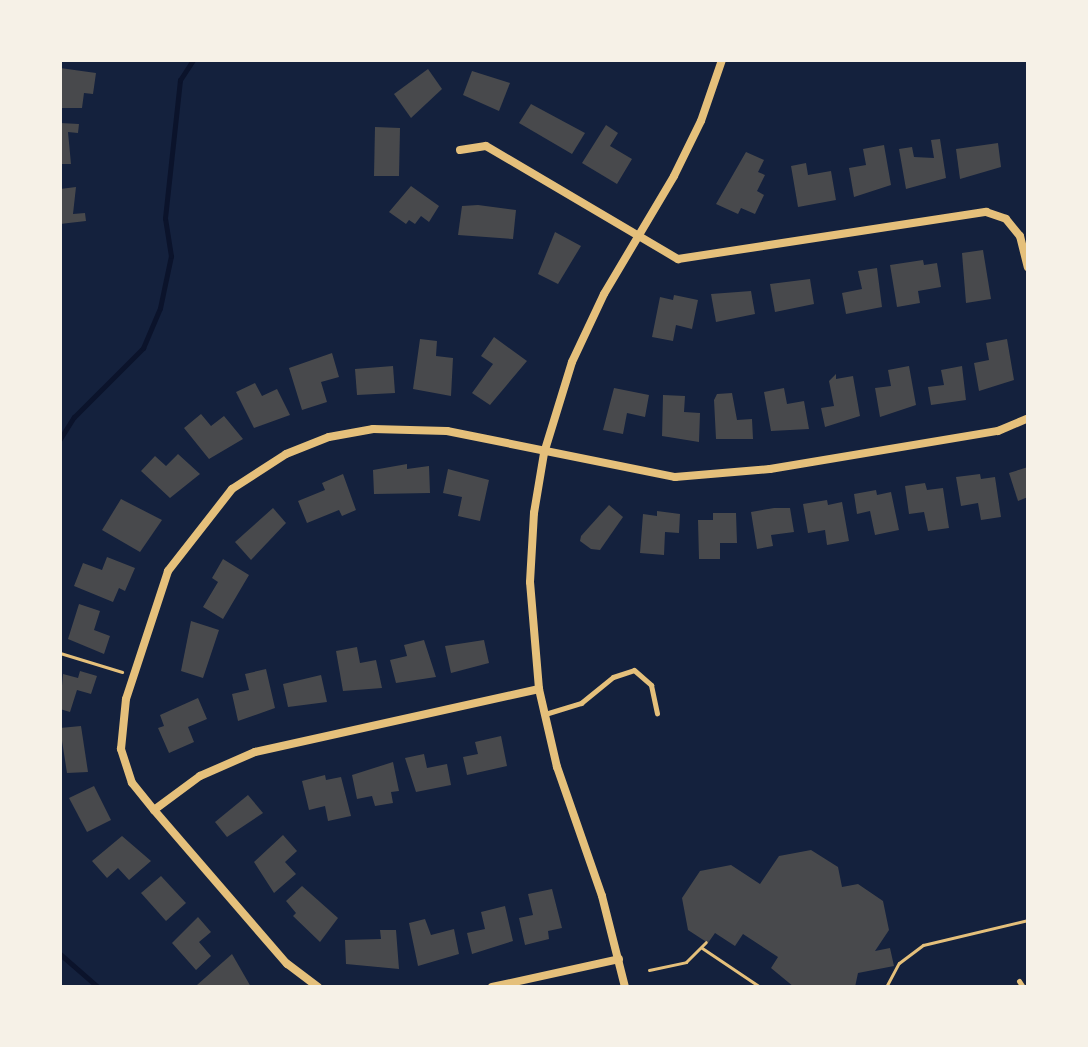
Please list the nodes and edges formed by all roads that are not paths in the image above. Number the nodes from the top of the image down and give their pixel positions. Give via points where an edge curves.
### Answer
1 (722, 60) edge
2 (460, 150) dead end
3 (638, 238) junction
4 (1028, 267) edge
5 (1028, 418) edge
6 (544, 453) junction
7 (539, 689) junction
8 (657, 713) dead end
9 (544, 714) junction
10 (154, 810) junction
11 (619, 959) junction
12 (1019, 981) dead end
13 (318, 987) edge
14 (492, 987) edge
15 (625, 987) edge
16 (1023, 987) edge

1 - 3 street via 701,121
2 - 3 street via 486,146
3 - 4 street via 678,259 692,258 986,212 1006,219 1020,236
3 - 6 street via 572,362
5 - 6 street via 998,431 725,475 675,477
6 - 7 street via 530,582
6 - 10 street via 412,427 329,437 286,454 232,489 186,542 154,604 119,725 132,783
7 - 9 street
7 - 10 street via 255,752 200,776
8 - 9 lane via 651,685 634,670 613,677 581,703
9 - 11 street
10 - 13 street via 287,964
11 - 14 street
11 - 15 street
12 - 16 lane

